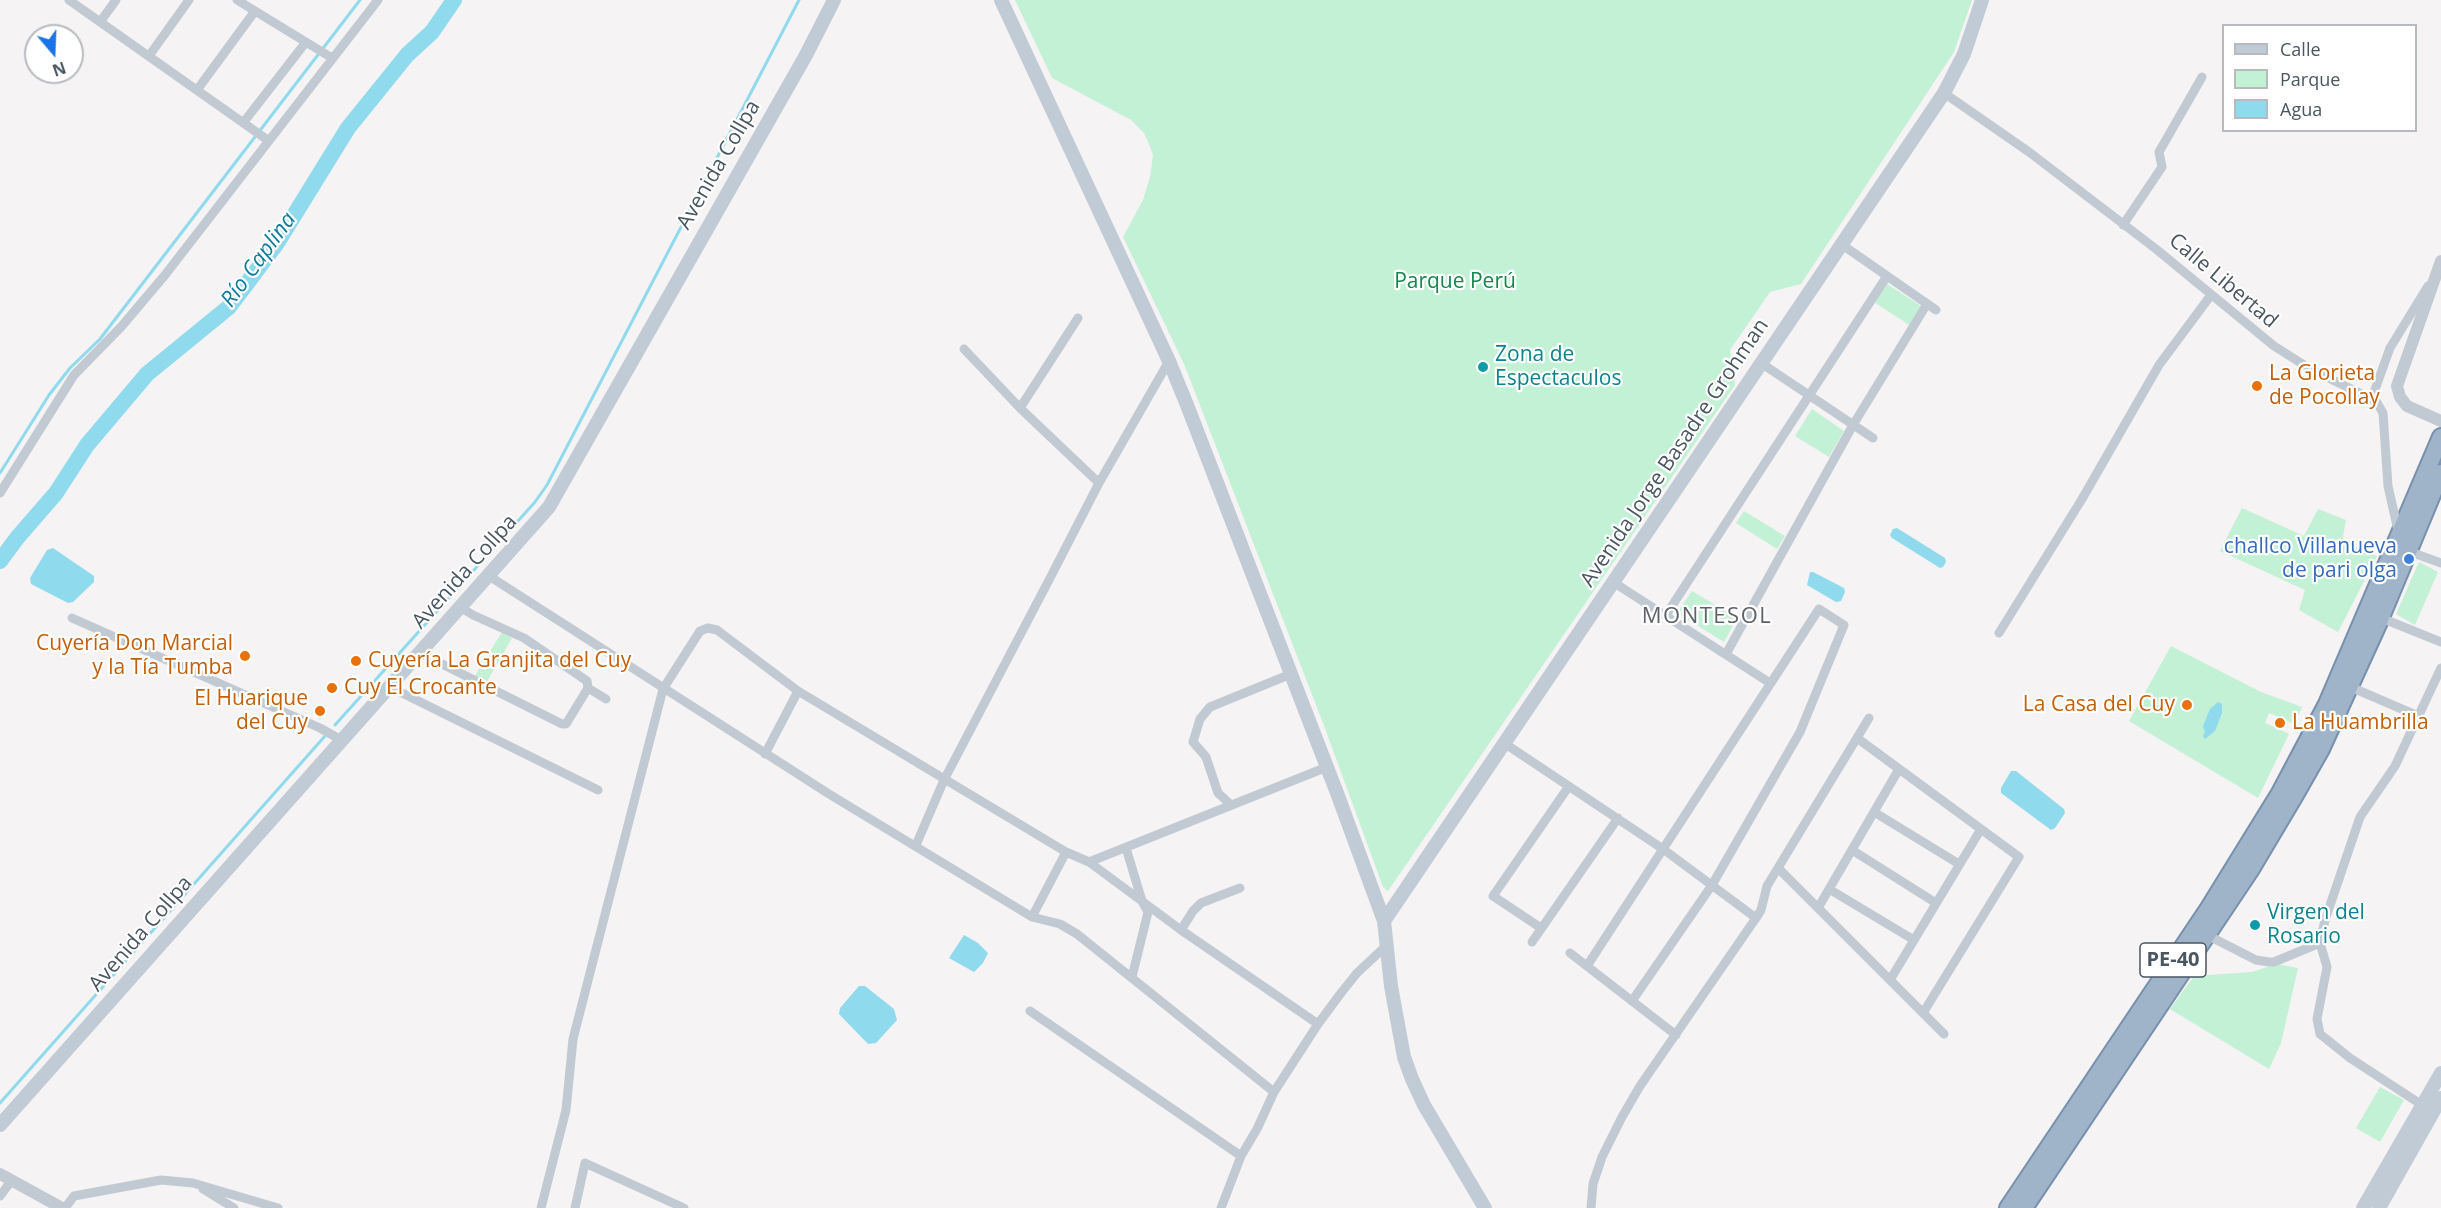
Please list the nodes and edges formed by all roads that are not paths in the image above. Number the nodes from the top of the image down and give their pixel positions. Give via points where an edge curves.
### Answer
1 (69, 0) edge
2 (116, 0) edge
3 (189, 0) edge
4 (237, 0) edge
5 (378, 0) edge
6 (834, 0) edge
7 (1001, 0) edge
8 (1982, 0) edge
9 (255, 11) junction
10 (100, 22) junction
11 (306, 42) junction
12 (324, 53) junction
13 (149, 56) junction
14 (2202, 77) dead end
15 (197, 90) junction
16 (1944, 93) junction
17 (243, 123) junction
18 (269, 141) junction
19 (2123, 225) junction
20 (1841, 244) junction
21 (2441, 261) edge
22 (1887, 276) junction
23 (2434, 277) junction
24 (2211, 295) junction
25 (1078, 318) dead end
26 (964, 349) dead end
27 (1169, 361) junction
28 (1761, 363) junction
29 (1808, 394) junction
30 (2372, 398) junction
31 (1020, 408) junction
32 (2441, 421) edge
33 (1853, 425) junction
34 (2441, 437) edge
35 (1873, 438) dead end
36 (2436, 479) edge
37 (1099, 483) junction
38 (0, 493) edge
39 (2401, 544) junction
40 (2441, 563) edge
41 (489, 576) junction
42 (1613, 582) junction
43 (460, 607) junction
44 (1666, 615) junction
45 (2374, 615) junction
46 (72, 618) dead end
47 (1999, 633) dead end
48 (2441, 642) edge
49 (420, 653) junction
50 (1726, 654) junction
51 (2441, 668) edge
52 (1292, 674) junction
53 (1770, 683) junction
54 (2343, 684) junction
55 (390, 687) junction
56 (588, 688) junction
57 (663, 689) junction
58 (798, 691) junction
59 (606, 699) dead end
60 (2418, 716) junction
61 (1869, 717) dead end
62 (1857, 738) junction
63 (343, 741) junction
64 (1504, 743) junction
65 (765, 754) junction
66 (1327, 767) junction
67 (1899, 769) junction
68 (944, 780) junction
69 (1569, 786) junction
70 (598, 790) dead end
71 (1231, 805) junction
72 (1874, 812) junction
73 (1618, 819) junction
74 (1981, 829) junction
75 (916, 845) junction
76 (1126, 848) junction
77 (1663, 849) junction
78 (1852, 850) junction
79 (1066, 852) junction
80 (1089, 862) junction
81 (1959, 864) junction
82 (1778, 868) junction
83 (1712, 885) junction
84 (1240, 888) dead end
85 (1829, 889) junction
86 (1142, 901) junction
87 (1936, 903) junction
88 (1818, 908) junction
89 (1032, 917) junction
90 (1756, 918) junction
91 (1384, 921) junction
92 (1541, 928) junction
93 (1181, 930) junction
94 (2207, 935) junction
95 (1914, 940) junction
96 (1532, 942) dead end
97 (2320, 943) junction
98 (1387, 945) junction
99 (1570, 953) dead end
100 (2184, 956) junction
101 (1587, 966) junction
102 (1132, 977) junction
103 (1890, 980) junction
104 (1632, 1001) junction
105 (1030, 1011) dead end
106 (1923, 1013) junction
107 (1318, 1024) junction
108 (1944, 1034) dead end
109 (1676, 1035) junction
110 (2441, 1073) edge
111 (1274, 1092) junction
112 (2441, 1098) edge
113 (2422, 1105) junction
114 (0, 1125) edge
115 (1242, 1156) junction
116 (2046, 1163) junction
117 (0, 1174) edge
118 (11, 1181) junction
119 (194, 1183) junction
120 (0, 1196) edge
121 (64, 1208) edge
122 (234, 1208) edge
123 (278, 1208) edge
124 (541, 1208) edge
125 (575, 1208) edge
126 (684, 1208) edge
127 (1221, 1208) edge
128 (1485, 1208) edge
129 (1591, 1208) edge
130 (2008, 1208) edge
131 (2024, 1208) edge
132 (2363, 1208) edge
133 (2379, 1208) edge

1 - 10 street
2 - 10 street
3 - 13 street
4 - 9 street
5 - 12 street
6 - 41 main road, Avenida Collpa via 561,488 536,524
7 - 27 main road
8 - 16 main road, Avenida Jorge Basadre Grohman via 1964,54
9 - 11 street
9 - 15 street
10 - 13 street
11 - 12 street
11 - 17 street
12 - 18 street
13 - 15 street
14 - 19 street via 2159,152 2162,167
15 - 17 street
16 - 19 street, Calle Libertad
16 - 20 main road, Avenida Jorge Basadre Grohman
17 - 18 street
18 - 38 street via 165,276 74,375
19 - 24 street, Calle Libertad
20 - 22 street
20 - 28 main road, Avenida Jorge Basadre Grohman
21 - 23 street
22 - 29 street
22 - 33 street via 1932,307
23 - 30 street via 2390,348
23 - 32 street via 2397,386 2407,406
24 - 30 street, Calle Libertad via 2292,358
24 - 47 street via 2159,365
25 - 31 street
26 - 31 street
27 - 37 street
27 - 52 main road
28 - 29 street
28 - 42 main road, Avenida Jorge Basadre Grohman
29 - 33 street
29 - 44 street
30 - 39 street via 2383,413 2388,486
31 - 37 street
33 - 35 street
33 - 50 street
34 - 36 highway, PE-40
36 - 39 highway, PE-40
37 - 68 street
39 - 40 street
39 - 45 highway, PE-40
41 - 43 main road, Avenida Collpa
41 - 57 street
42 - 44 street
42 - 64 main road, Avenida Jorge Basadre Grohman
43 - 49 main road, Avenida Collpa
43 - 56 street via 524,638 587,681
44 - 50 street
45 - 48 street
45 - 54 highway, PE-40
46 - 63 street
49 - 55 main road, Avenida Collpa
49 - 56 street via 562,724
50 - 53 street
51 - 60 street
52 - 66 main road
52 - 71 street via 1210,707 1194,730 1193,742 1211,765 1218,793
53 - 77 street
53 - 83 street via 1819,609 1844,625 1800,732
54 - 60 street
54 - 94 highway, PE-40 via 2320,749 2251,869
54 - 100 highway, PE-40
55 - 63 main road, Avenida Collpa
55 - 70 street
56 - 59 street
57 - 58 street via 700,631 708,628 717,630
57 - 65 street
57 - 124 street via 573,1039 566,1110
58 - 65 street
58 - 68 street
60 - 97 street via 2396,766 2360,817
61 - 62 street
62 - 67 street
62 - 82 street
63 - 114 main road, Avenida Collpa
64 - 69 street
64 - 91 main road, Avenida Jorge Basadre Grohman
65 - 75 street
66 - 71 street
66 - 91 main road
67 - 72 street
67 - 74 street
68 - 75 street
68 - 79 street
69 - 73 street
69 - 92 street via 1493,896
71 - 76 street
72 - 78 street
72 - 81 street
73 - 77 street
73 - 92 street
74 - 81 street
74 - 106 street via 2019,857
75 - 89 street
76 - 80 street
76 - 86 street
77 - 83 street
77 - 101 street
78 - 85 street
78 - 87 street
79 - 80 street
79 - 89 street
80 - 86 street
81 - 87 street
82 - 88 street
82 - 90 street
83 - 90 street
83 - 104 street
84 - 93 street via 1201,903
85 - 88 street
85 - 95 street
86 - 93 street
86 - 102 street via 1148,912
87 - 95 street
88 - 103 street
89 - 102 street via 1060,924
90 - 109 street
91 - 98 main road
92 - 96 street
93 - 107 street
94 - 97 street via 2256,960 2269,962
94 - 100 highway, PE-40
95 - 103 street
97 - 113 street via 2327,968 2317,1019 2320,1034
98 - 107 street via 1357,973
98 - 128 main road via 1404,1057 1424,1105
99 - 101 street
100 - 116 highway, PE-40
101 - 104 street
102 - 111 street
103 - 106 street
104 - 109 street
105 - 115 street
106 - 108 street
107 - 111 street
109 - 129 street via 1640,1086 1607,1147 1593,1184
110 - 113 main road
111 - 115 street
112 - 133 main road
113 - 132 main road
115 - 127 street
116 - 130 highway, PE-40
116 - 131 highway, PE-40
117 - 118 street
118 - 120 street
118 - 121 street
119 - 121 street via 161,1180 87,1193 74,1196
119 - 122 street
119 - 123 street
125 - 126 street via 585,1163

